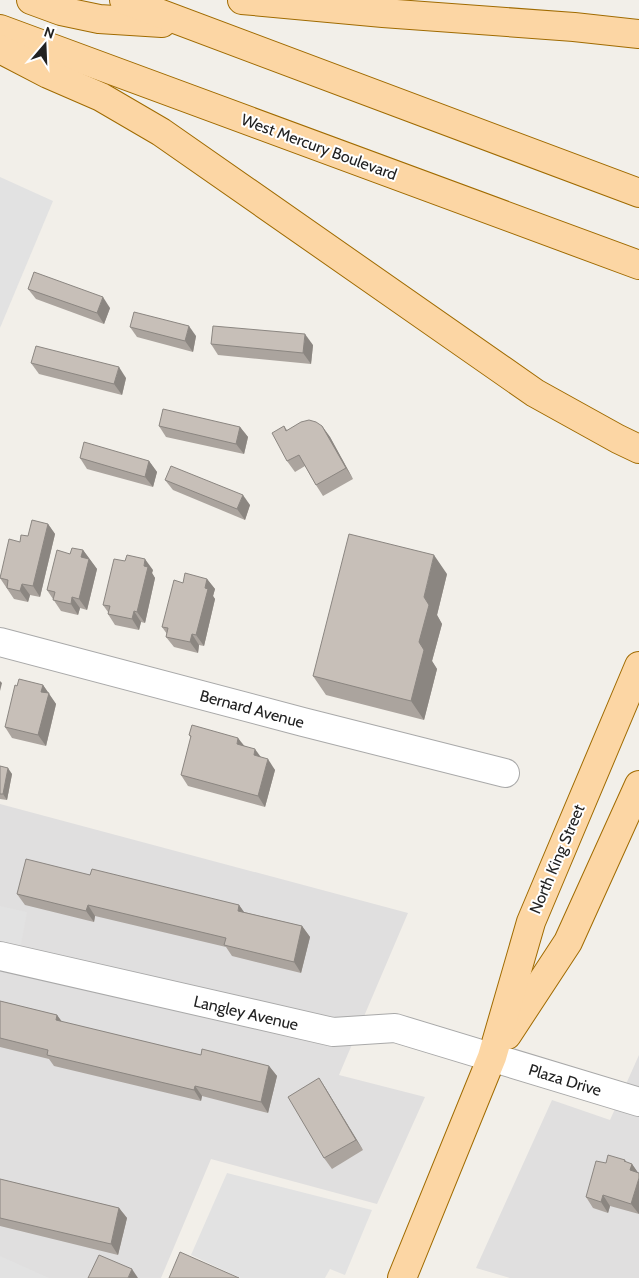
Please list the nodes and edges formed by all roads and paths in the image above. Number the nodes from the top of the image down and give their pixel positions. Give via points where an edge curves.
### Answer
1 (31, 0) edge
2 (124, 0) edge
3 (242, 0) edge
4 (188, 24) junction
5 (0, 29) edge
6 (639, 34) edge
7 (0, 49) edge
8 (639, 193) edge
9 (639, 266) edge
10 (639, 449) edge
11 (0, 642) edge
12 (639, 666) edge
13 (505, 772) dead end
14 (639, 785) edge
15 (0, 956) edge
16 (492, 1057) junction
17 (639, 1102) edge
18 (402, 1278) edge

1 - 4 main road via 100,19
2 - 4 main road
3 - 6 main road
4 - 8 main road
5 - 9 main road, West Mercury Boulevard
7 - 10 main road via 101,97 162,132 535,393
11 - 13 street, Bernard Avenue
12 - 16 main road, North King Street via 530,922
14 - 16 main road, North King Street via 568,942
15 - 16 street, Langley Avenue via 332,1032 395,1028
16 - 17 street, Plaza Drive
16 - 18 main road, North King Street

